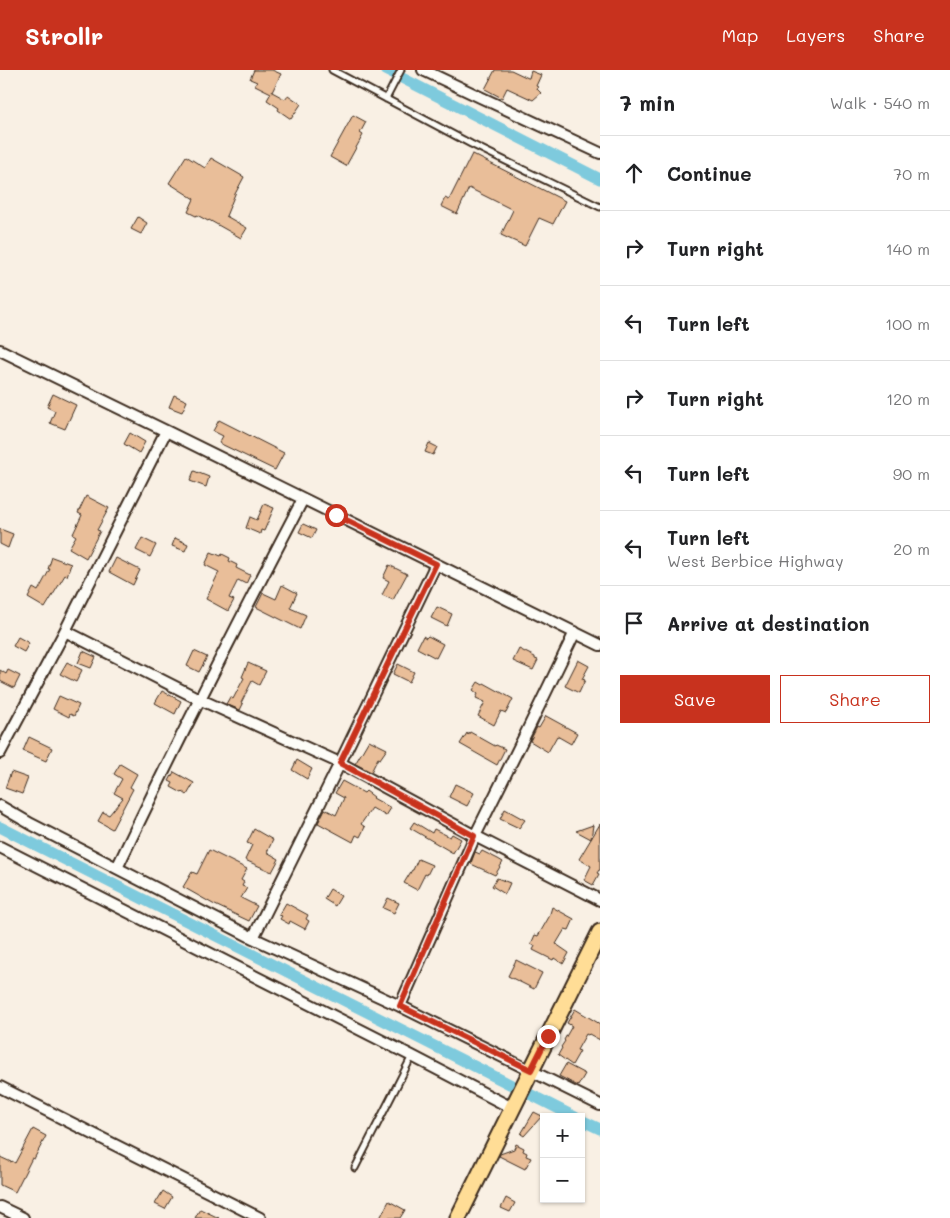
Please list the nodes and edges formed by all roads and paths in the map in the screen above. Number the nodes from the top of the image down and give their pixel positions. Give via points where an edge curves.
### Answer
1 (332, 70) edge
2 (401, 70) edge
3 (423, 70) edge
4 (386, 99) junction
5 (600, 152) edge
6 (600, 207) edge
7 (0, 350) edge
8 (166, 431) junction
9 (302, 498) junction
10 (436, 564) junction
11 (64, 631) junction
12 (576, 632) junction
13 (600, 645) edge
14 (199, 699) junction
15 (0, 752) edge
16 (340, 763) junction
17 (0, 806) edge
18 (474, 836) junction
19 (0, 847) edge
20 (117, 868) junction
21 (600, 900) edge
22 (600, 932) edge
23 (253, 938) junction
24 (400, 1006) junction
25 (412, 1056) junction
26 (531, 1070) junction
27 (0, 1087) edge
28 (600, 1105) edge
29 (512, 1108) junction
30 (354, 1168) dead end
31 (0, 1207) edge
32 (23, 1218) edge
33 (260, 1218) edge
34 (458, 1218) edge

1 - 4 lane
2 - 4 lane
3 - 5 street
4 - 6 lane
7 - 8 street
8 - 9 street
8 - 11 street
9 - 10 street
9 - 14 street
10 - 12 street
10 - 16 street
11 - 14 street
11 - 15 street
12 - 13 street
12 - 18 street
14 - 16 street
14 - 20 street
16 - 18 street
16 - 23 street
17 - 20 street
18 - 21 street
18 - 24 street
19 - 25 street
20 - 23 street
22 - 26 main road
23 - 24 street
24 - 26 street
25 - 29 street
25 - 30 lane
26 - 28 street
26 - 29 main road
27 - 33 street
29 - 34 main road
31 - 32 street

